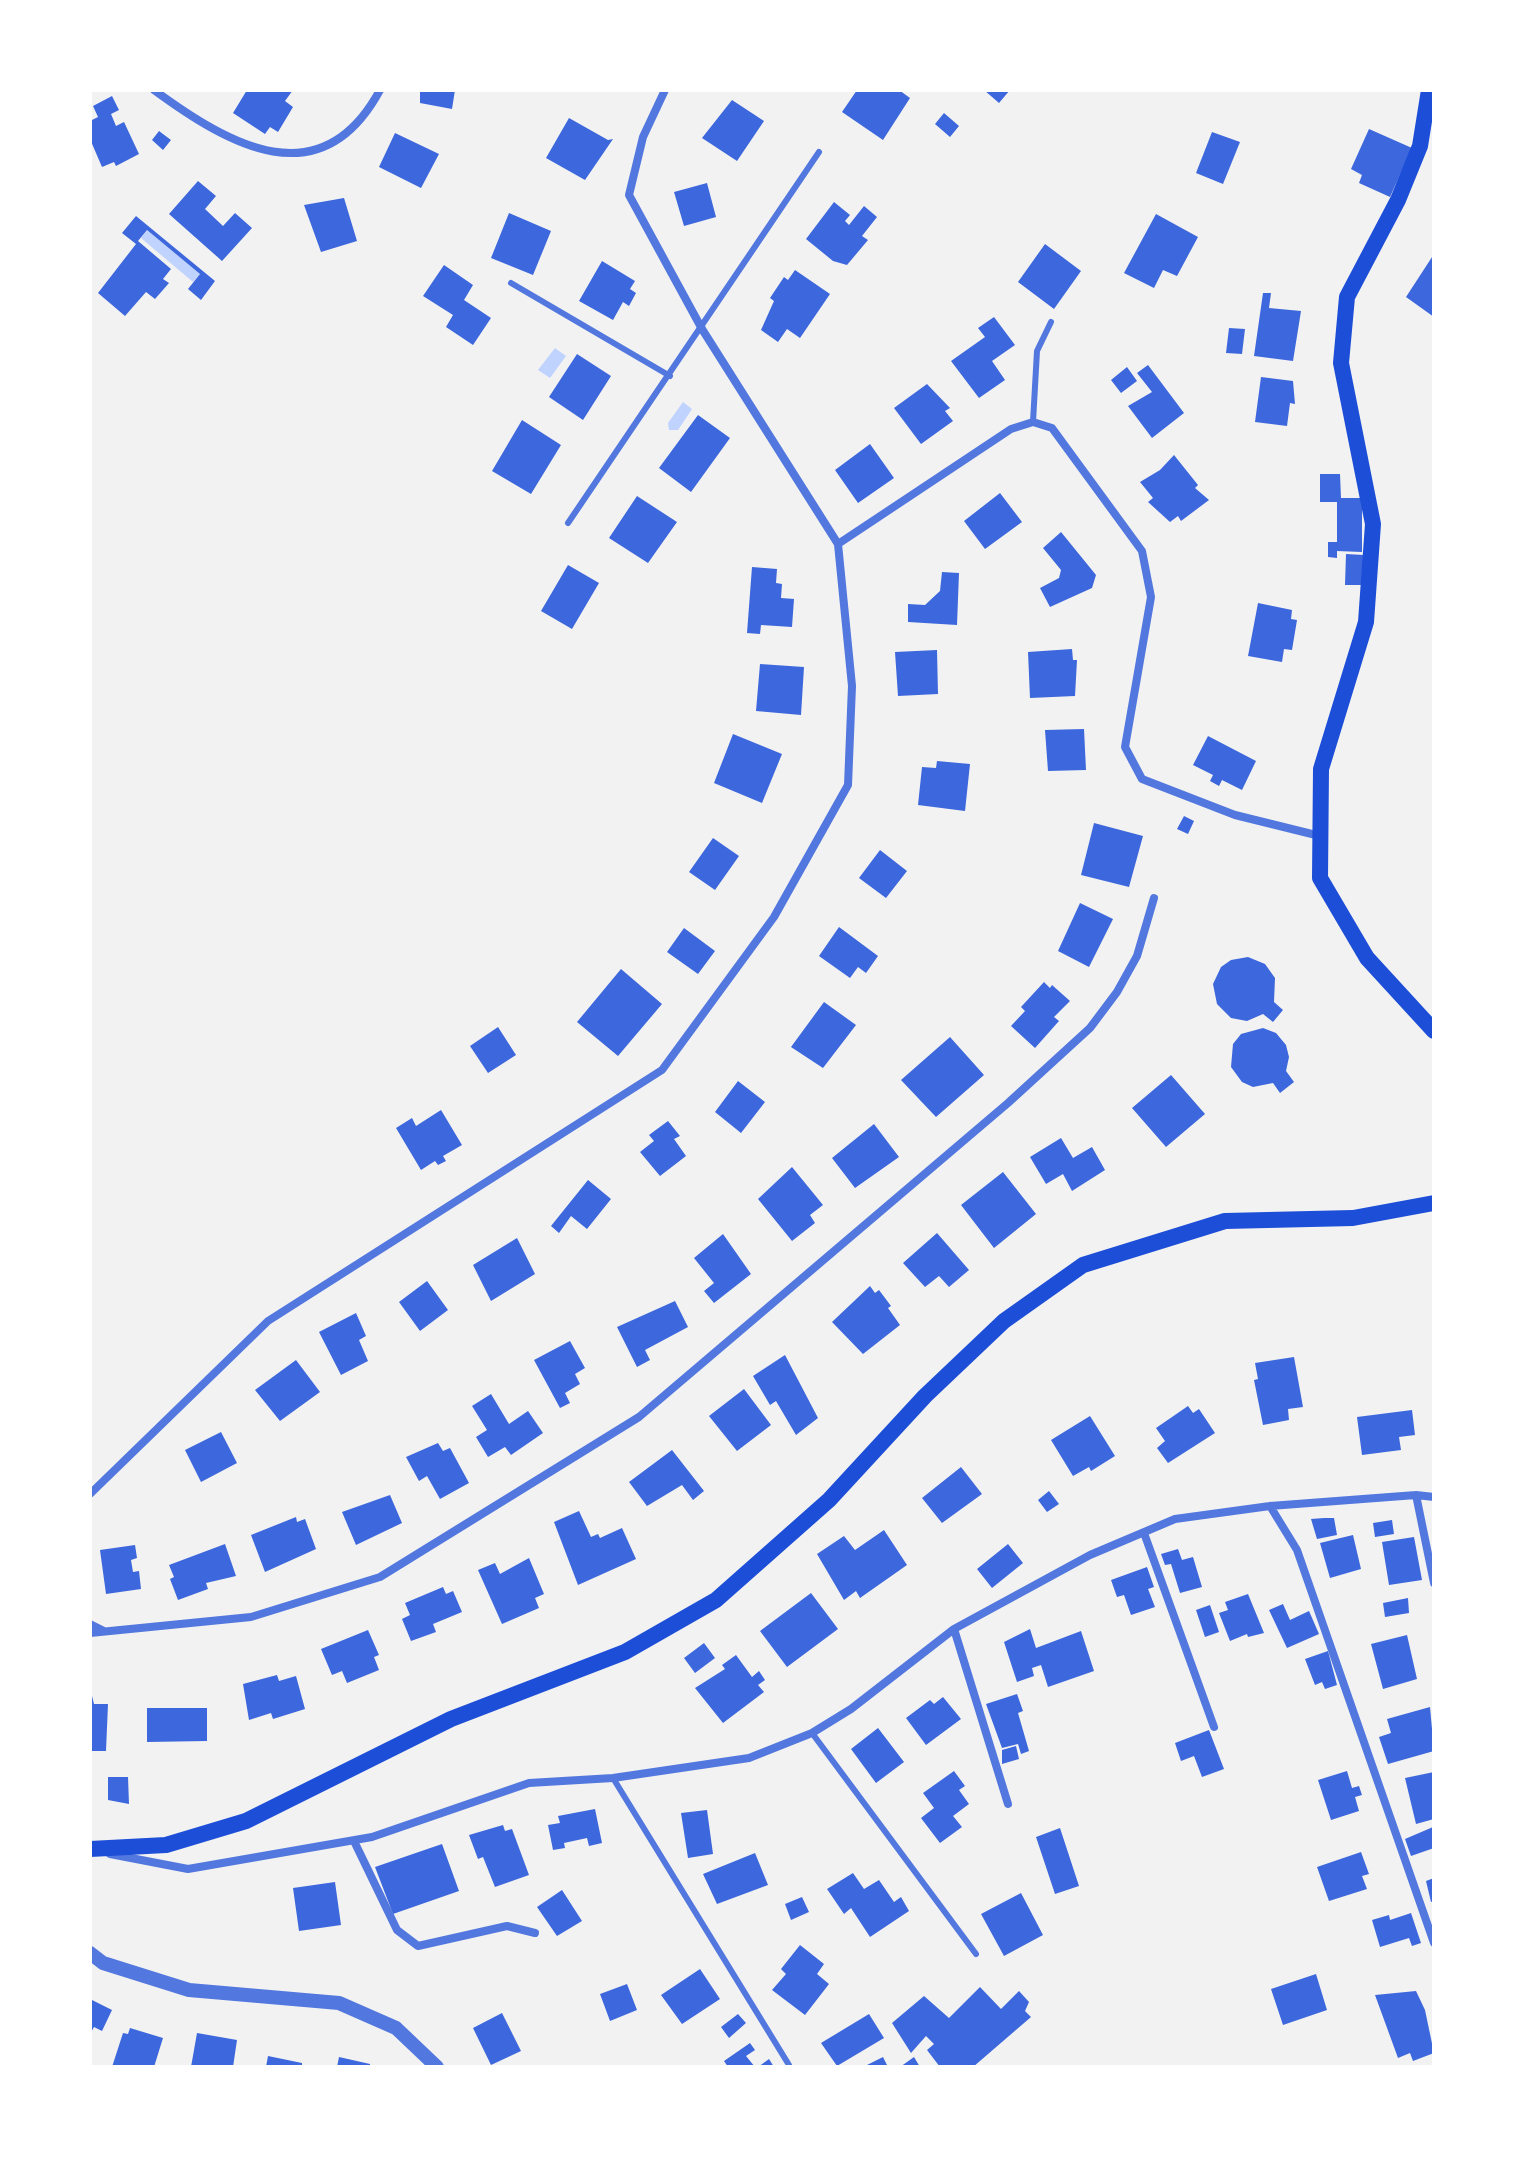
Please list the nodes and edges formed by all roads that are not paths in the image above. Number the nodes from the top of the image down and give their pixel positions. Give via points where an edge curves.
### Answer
1 (154, 90) edge
2 (380, 90) edge
3 (665, 90) edge
4 (1429, 90) edge
5 (819, 152) dead end
6 (511, 283) dead end
7 (1051, 322) dead end
8 (702, 329) junction
9 (670, 376) junction
10 (1033, 422) junction
11 (568, 523) dead end
12 (838, 544) junction
13 (1321, 836) junction
14 (1154, 898) dead end
15 (1434, 1031) edge
16 (1434, 1203) edge
17 (90, 1494) edge
18 (1416, 1495) junction
19 (1434, 1497) edge
20 (1270, 1506) junction
21 (1144, 1533) junction
22 (1434, 1583) edge
23 (90, 1624) edge
24 (954, 1629) junction
25 (90, 1633) edge
26 (108, 1634) junction
27 (1214, 1727) dead end
28 (812, 1733) junction
29 (613, 1778) junction
30 (1008, 1804) dead end
31 (354, 1841) junction
32 (90, 1850) edge
33 (535, 1933) dead end
34 (1434, 1943) edge
35 (90, 1953) edge
36 (976, 1954) dead end
37 (789, 2065) dead end
38 (437, 2067) edge

1 - 2 street via 202,125 252,149 290,154 330,143 365,118
3 - 8 street via 643,137 629,195
4 - 13 main road via 1420,146 1347,297 1341,363 1373,524 1366,622 1321,769
5 - 8 lane
6 - 9 lane
7 - 10 lane via 1037,351
8 - 9 lane
8 - 12 street
9 - 11 lane
10 - 12 street via 1011,429
10 - 13 street via 1052,428 1142,551 1151,597 1125,747 1142,779 1235,815
12 - 17 street via 852,686 848,785 774,917 662,1070 268,1321
13 - 15 main road via 1320,878 1367,958
14 - 26 street via 1137,956 1090,1028 639,1417 380,1577 251,1617
16 - 32 main road via 1353,1218 1225,1221 1083,1265 1004,1321 925,1396 829,1500 716,1600 625,1652 451,1719 246,1821 166,1845
18 - 19 street
18 - 20 street
18 - 22 street
20 - 21 street via 1175,1519
20 - 34 street via 1297,1550
21 - 24 street via 1090,1555
21 - 27 street
23 - 26 street
24 - 28 street
24 - 30 street
25 - 26 street
28 - 29 street via 749,1758
28 - 36 lane
29 - 31 street via 529,1783
29 - 37 lane
31 - 32 street via 188,1869
31 - 33 street via 397,1930 418,1946 507,1926
35 - 38 street via 103,1963 189,1990 339,2003 396,2028

